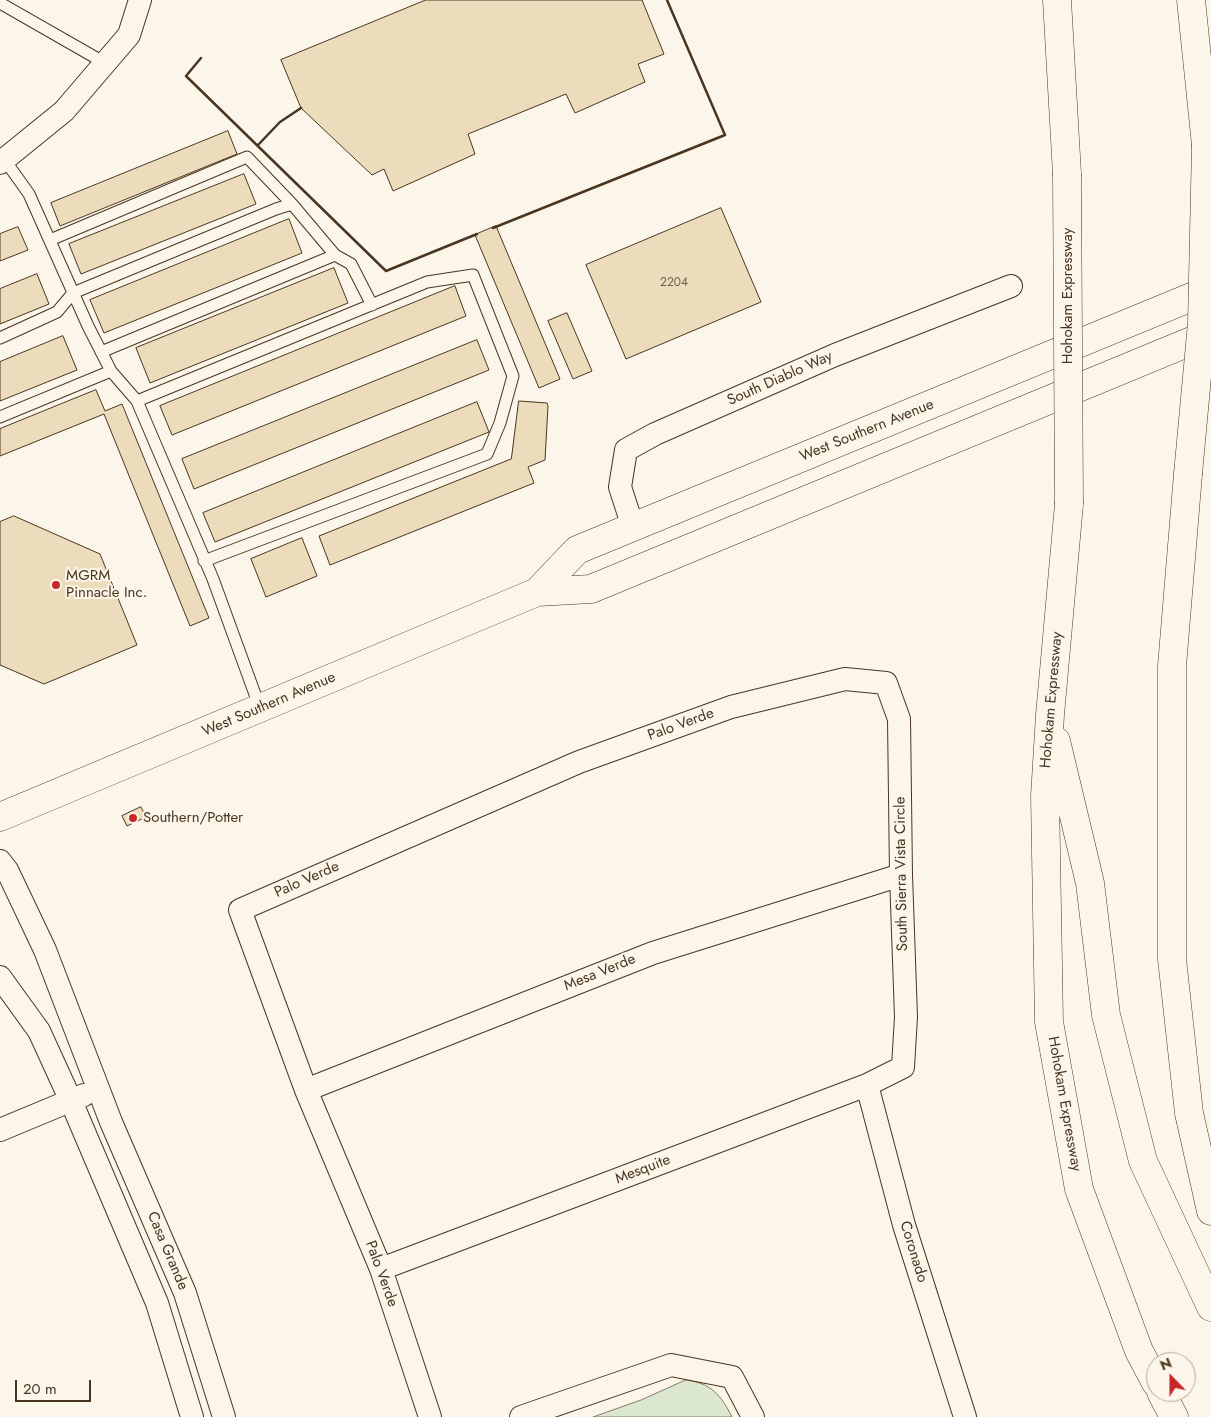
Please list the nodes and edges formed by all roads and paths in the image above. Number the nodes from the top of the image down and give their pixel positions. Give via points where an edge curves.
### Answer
1 (140, 0) edge
2 (1057, 0) edge
3 (1191, 0) edge
4 (0, 3) edge
5 (105, 63) junction
6 (2, 161) edge
7 (292, 204) junction
8 (50, 240) junction
9 (335, 255) junction
10 (1011, 286) dead end
11 (1211, 289) edge
12 (73, 293) junction
13 (372, 305) junction
14 (1211, 333) edge
15 (0, 338) edge
16 (101, 352) junction
17 (111, 371) junction
18 (137, 401) junction
19 (0, 417) edge
20 (633, 527) junction
21 (204, 561) junction
22 (537, 592) junction
23 (886, 683) joint
24 (260, 709) junction
25 (1050, 715) junction
26 (0, 817) edge
27 (0, 861) edge
28 (901, 875) junction
29 (0, 977) edge
30 (903, 1068) joint
31 (867, 1086) junction
32 (99, 1090) junction
33 (306, 1090) junction
34 (71, 1100) junction
35 (0, 1130) edge
36 (1211, 1211) edge
37 (381, 1269) junction
38 (1211, 1307) edge
39 (1146, 1365) edge
40 (1166, 1402) edge
41 (192, 1417) edge
42 (224, 1417) edge
43 (430, 1417) edge
44 (521, 1417) edge
45 (753, 1417) edge
46 (965, 1417) edge
47 (1174, 1417) edge

1 - 5 street via 129,35
2 - 25 main road, Hohokam Expressway, bridge via 1066,174 1069,504
3 - 36 main road, bridge via 1206,145 1202,323 1172,666 1172,959 1188,1113
4 - 5 lane
5 - 6 street via 64,111
6 - 8 lane via 29,194
7 - 8 lane via 247,157
7 - 9 lane
7 - 12 lane
8 - 12 lane
9 - 13 lane via 351,264
9 - 16 lane
10 - 20 street, South Diablo Way via 835,355 655,434 626,450 620,487
11 - 20 main road, West Southern Avenue
12 - 15 lane via 57,312
12 - 16 lane
13 - 18 lane
13 - 21 lane via 427,282 473,276 513,376 500,423 487,454
14 - 22 main road, West Southern Avenue via 591,589
16 - 17 lane
17 - 18 lane
17 - 19 lane
18 - 21 lane
20 - 22 main road, West Southern Avenue via 577,550
21 - 24 lane
22 - 24 main road, West Southern Avenue
23 - 28 street, South Sierra Vista Circle via 899,719
23 - 33 street, Palo Verde via 845,679 731,708 579,762 240,910
24 - 26 main road, West Southern Avenue
25 - 38 main road via 1090,883 1106,1015 1143,1161
25 - 39 main road, Hohokam Expressway via 1045,796 1049,1022 1079,1189
27 - 32 street, Casa Grande via 45,950
28 - 30 street, South Sierra Vista Circle via 906,1017
28 - 33 street, Mesa Verde via 653,953
29 - 34 street, Casa Grande via 39,1031
30 - 31 street, Mesquite
31 - 37 street, Mesquite
31 - 46 street, Coronado via 904,1225
32 - 34 street
32 - 42 street, Casa Grande via 185,1293
33 - 37 street, Palo Verde
34 - 35 street
34 - 41 street, Casa Grande via 156,1304
37 - 43 street, Palo Verde
40 - 47 main road
44 - 45 street via 671,1365 732,1377

